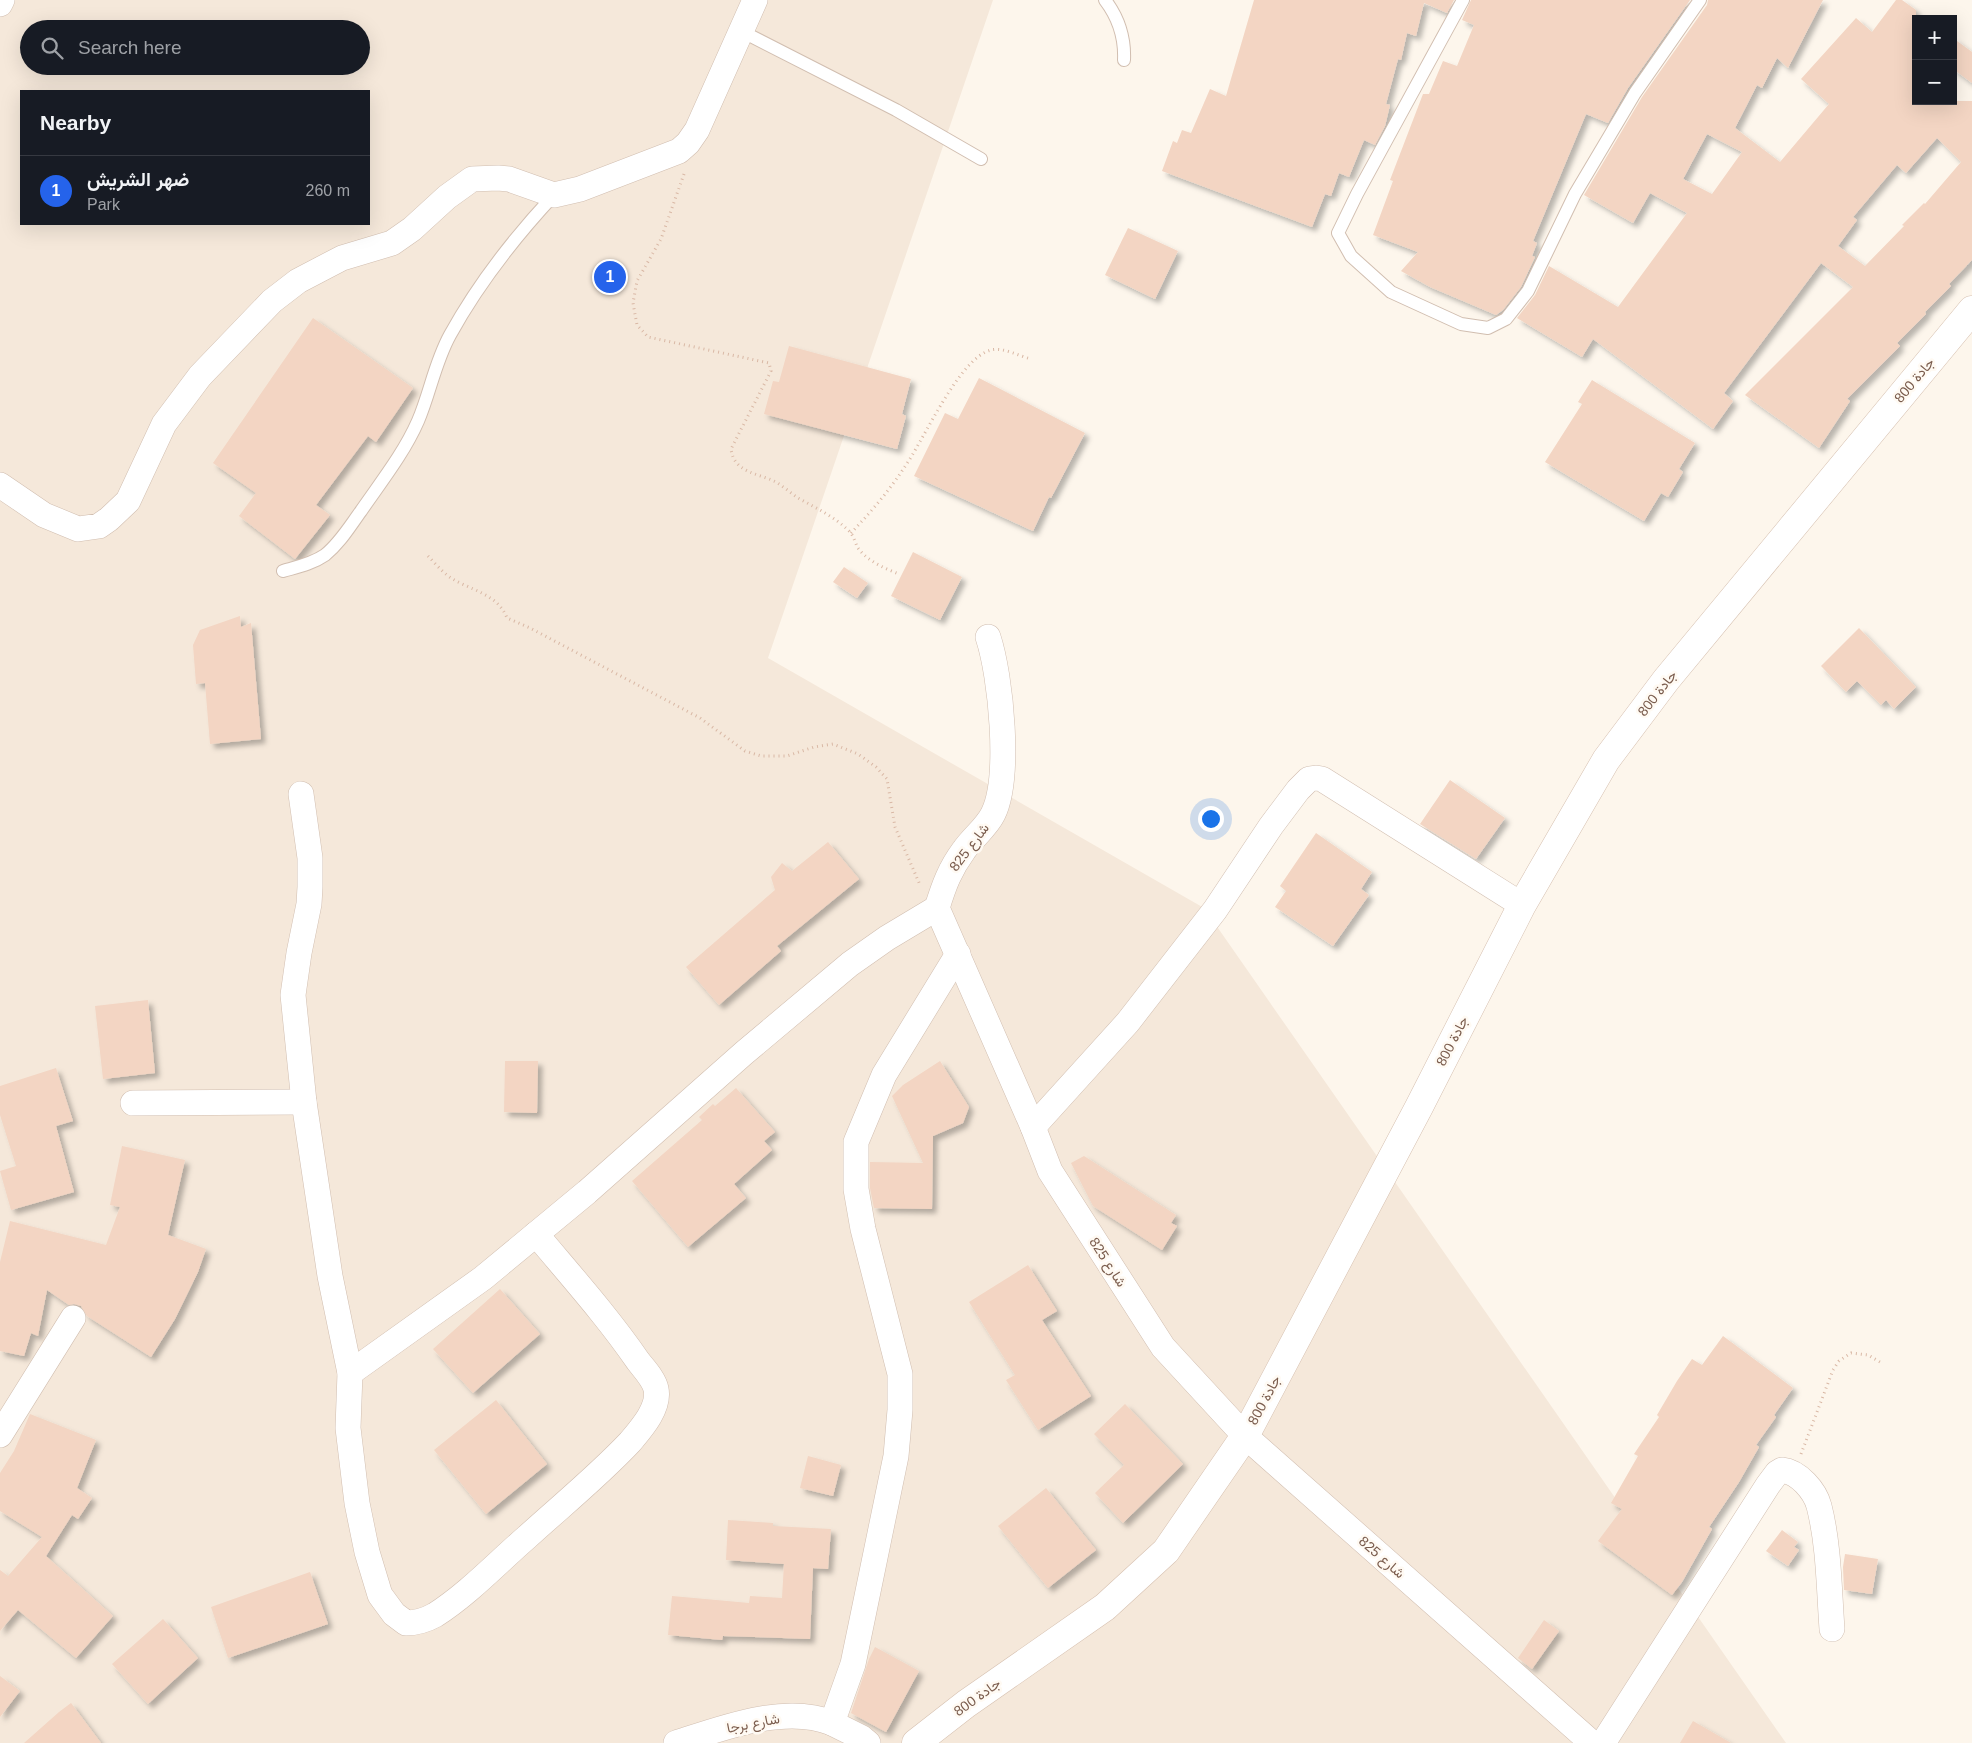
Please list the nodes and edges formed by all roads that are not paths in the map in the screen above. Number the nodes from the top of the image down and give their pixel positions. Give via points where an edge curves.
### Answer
1 (2, 0) edge
2 (755, 0) edge
3 (1105, 0) edge
4 (1463, 0) edge
5 (1700, 0) edge
6 (0, 4) edge
7 (741, 31) junction
8 (1124, 60) dead end
9 (981, 159) dead end
10 (554, 195) junction
11 (1972, 310) edge
12 (0, 485) edge
13 (282, 571) dead end
14 (988, 637) dead end
15 (301, 794) dead end
16 (1522, 904) junction
17 (937, 908) junction
18 (958, 954) junction
19 (304, 1102) junction
20 (132, 1103) dead end
21 (1033, 1126) junction
22 (536, 1234) junction
23 (73, 1318) dead end
24 (350, 1373) junction
25 (0, 1435) edge
26 (1245, 1436) junction
27 (1832, 1629) dead end
28 (832, 1723) junction
29 (676, 1743) edge
30 (868, 1743) edge
31 (916, 1743) edge
32 (1592, 1743) edge
33 (1603, 1743) edge

1 - 6 street
2 - 7 street
3 - 8 lane via 1114,12 1125,44
4 - 5 lane via 1338,233 1351,256 1391,292 1461,324 1488,328 1506,319 1528,291 1580,185 1635,93
7 - 9 lane via 896,110
7 - 10 street via 697,130 685,146 589,186
10 - 12 street via 509,179 472,179 392,243 342,258 298,281 272,301 200,376 164,424 128,501 99,526 78,529 44,515
10 - 13 lane via 506,251 461,315 441,353 428,396 399,456 338,543 306,565
11 - 16 main road, جادة 800 via 1666,680 1606,760
14 - 17 street, شارع 825 via 997,674 1002,724 998,798 994,814 965,848 945,879
15 - 19 street via 310,858 310,887 293,995
16 - 21 street via 1329,783 1309,779 1271,826 1215,910 1128,1022
16 - 26 main road, جادة 800
17 - 18 street, شارع 825
17 - 22 street via 850,964
18 - 21 street, شارع 825
18 - 28 street via 884,1075 856,1142 856,1189 900,1374 900,1410 896,1456 853,1664
19 - 20 street
19 - 24 street via 330,1276
21 - 26 street, شارع 825 via 1050,1171 1158,1339
22 - 24 street via 483,1278
22 - 24 street via 628,1346 652,1380 657,1396 647,1419 630,1441 596,1474 470,1588 424,1620 402,1621 380,1595 374,1578 352,1467 348,1428
23 - 25 street
26 - 31 main road, جادة 800 via 1166,1552 1105,1607
26 - 32 street, شارع 825
27 - 33 street via 1825,1543 1818,1505 1809,1487 1794,1474 1782,1470 1773,1479
28 - 29 street, شارع برجا via 819,1718 793,1716 747,1722
28 - 30 street, شارع برجا

